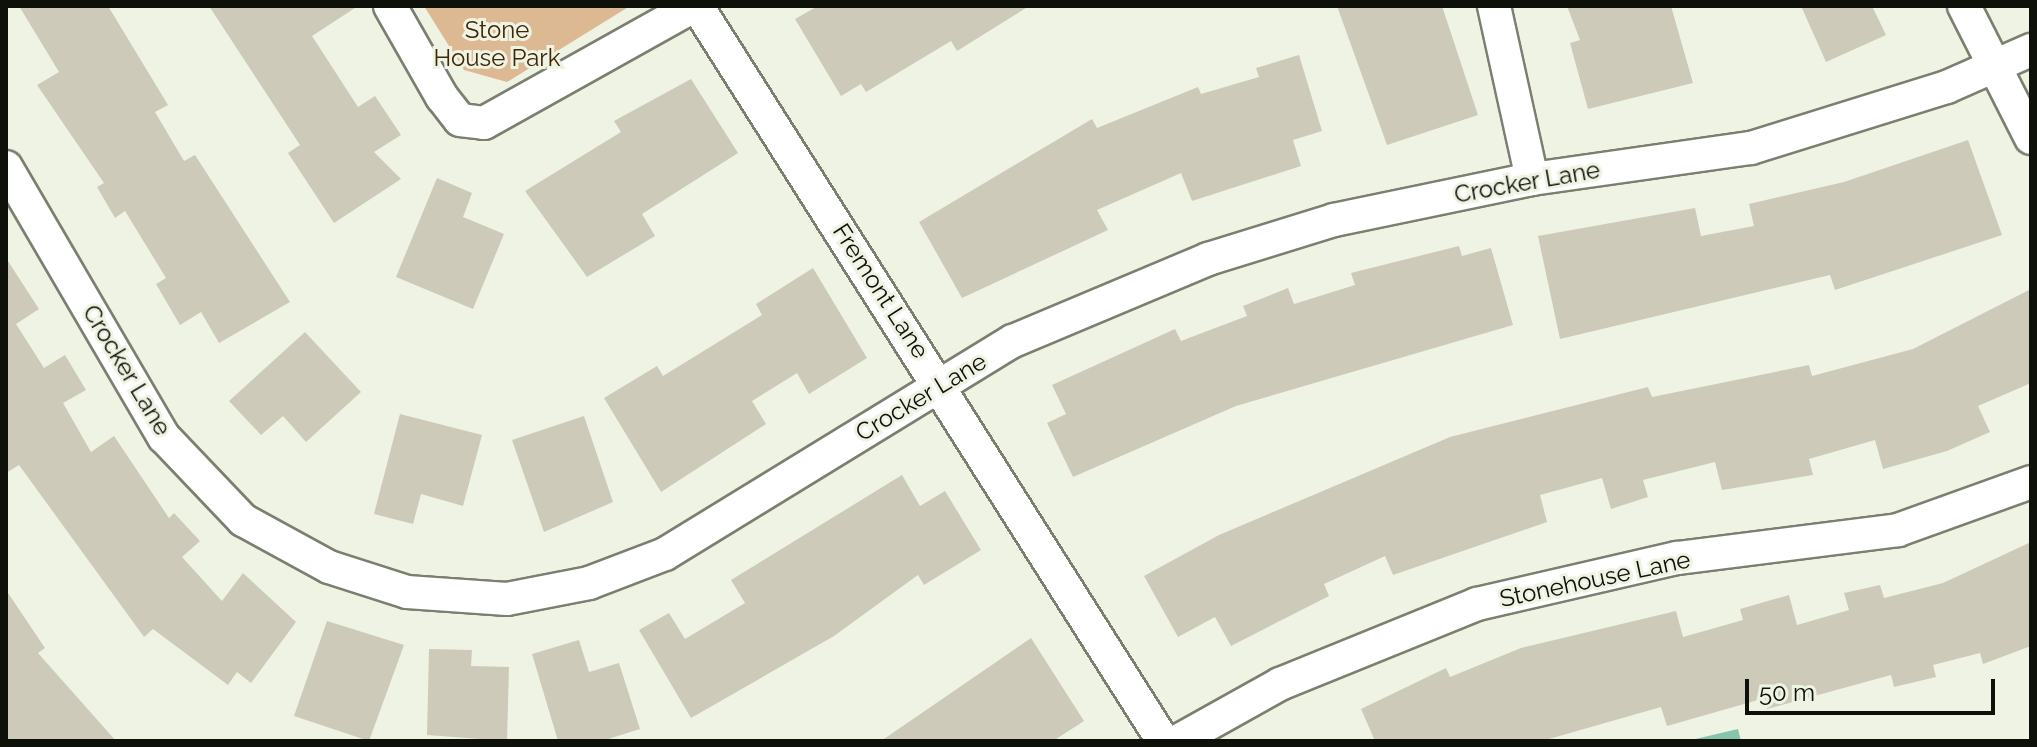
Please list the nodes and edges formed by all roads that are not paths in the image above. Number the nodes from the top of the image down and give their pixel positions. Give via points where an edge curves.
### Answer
1 (390, 6) edge
2 (695, 6) edge
3 (1494, 6) edge
4 (1964, 6) edge
5 (2031, 50) edge
6 (1994, 69) junction
7 (2031, 138) edge
8 (6, 167) edge
9 (1532, 179) junction
10 (940, 384) junction
11 (2031, 482) edge
12 (1163, 741) edge
13 (1178, 741) edge

1 - 2 street via 460,120 484,123
2 - 10 street, Fremont Lane
3 - 9 street
4 - 6 street
5 - 6 street, Crocker Lane
6 - 7 street
6 - 9 street, Crocker Lane via 1751,148
8 - 10 street, Crocker Lane via 164,437 243,520 329,567 407,592 507,599 589,583 665,554
9 - 10 street, Crocker Lane via 1334,220 1208,259 1040,329
10 - 12 street, Fremont Lane
11 - 13 street, Stonehouse Lane via 1898,530 1677,558 1477,604 1280,684

